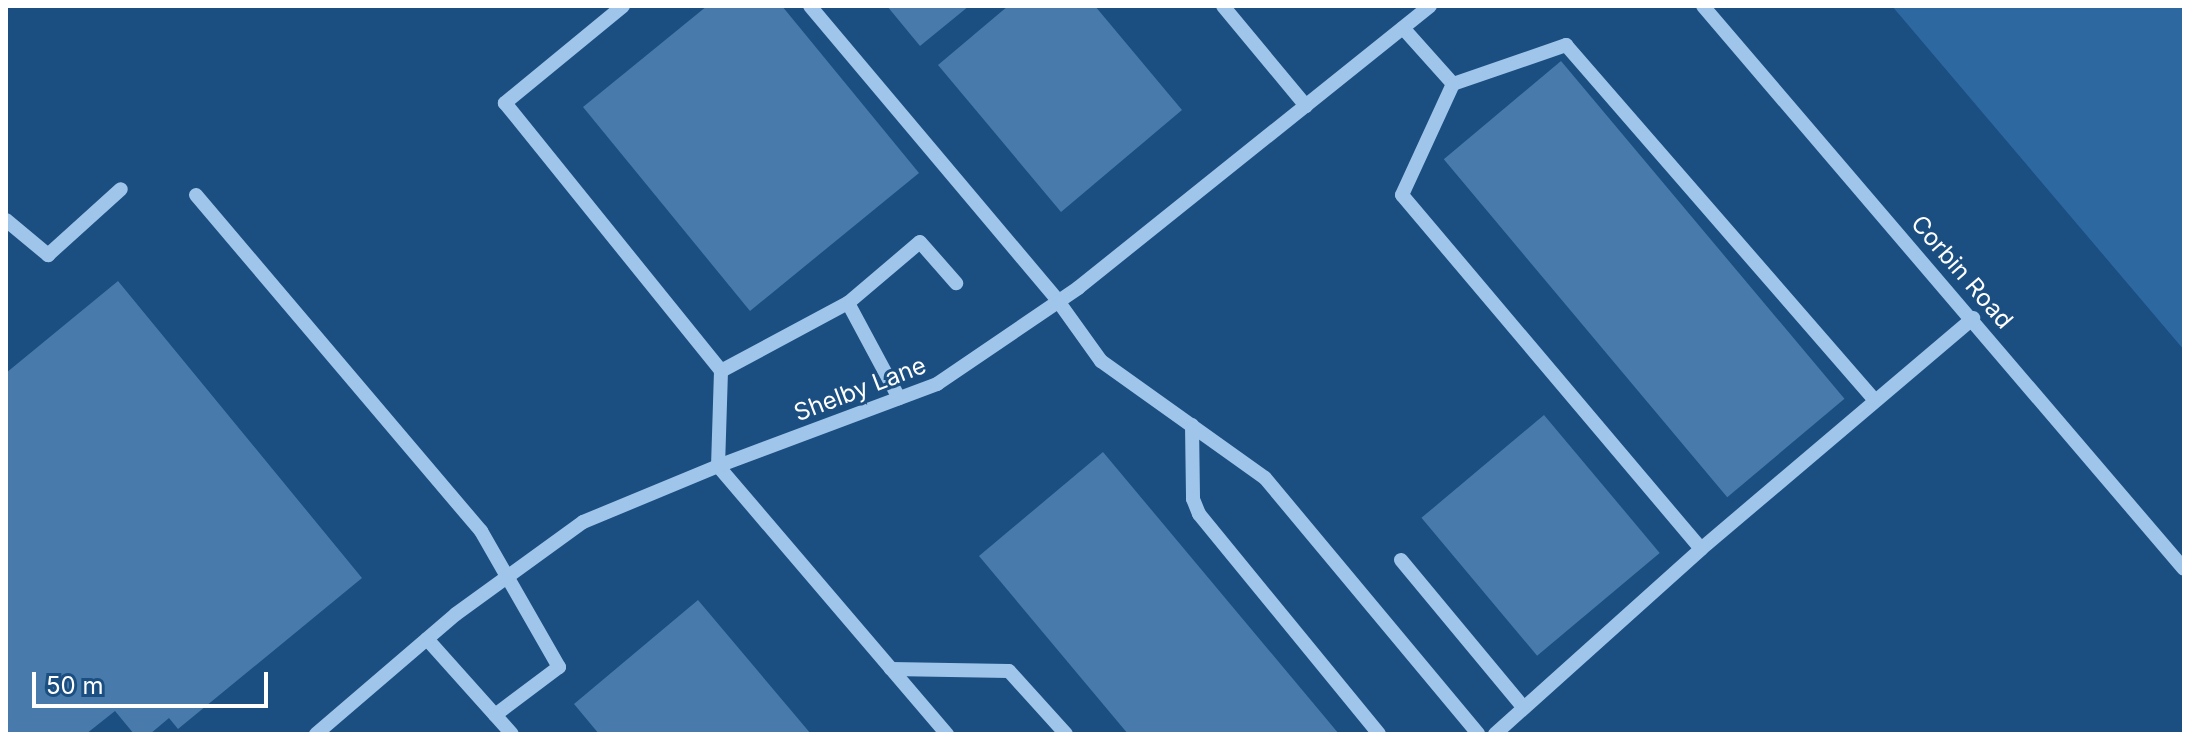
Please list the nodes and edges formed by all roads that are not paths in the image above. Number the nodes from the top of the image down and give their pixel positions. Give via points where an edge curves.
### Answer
1 (623, 6) edge
2 (810, 6) edge
3 (1223, 6) edge
4 (1430, 6) edge
5 (1703, 6) edge
6 (1403, 28) junction
7 (1453, 84) junction
8 (1306, 106) junction
9 (121, 189) dead end
10 (196, 195) dead end
11 (6, 220) edge
12 (956, 283) dead end
13 (1058, 301) junction
14 (848, 303) junction
15 (1973, 318) junction
16 (721, 371) junction
17 (899, 398) junction
18 (1875, 401) junction
19 (1192, 425) junction
20 (718, 466) junction
21 (1701, 549) junction
22 (1401, 560) dead end
23 (2184, 569) edge
24 (505, 579) junction
25 (427, 639) junction
26 (891, 669) junction
27 (1524, 708) junction
28 (495, 715) junction
29 (316, 734) edge
30 (512, 734) edge
31 (947, 734) edge
32 (1066, 734) edge
33 (1379, 734) edge
34 (1478, 734) edge
35 (1495, 734) edge

1 - 16 street via 505,103
2 - 13 street
3 - 8 street
4 - 6 street, Shelby Lane
5 - 15 street, Corbin Road
6 - 7 street
6 - 8 street, Shelby Lane
7 - 18 street via 1566,45
7 - 21 street via 1402,195
8 - 13 street, Shelby Lane
9 - 11 street via 48,255
10 - 24 street via 481,531
12 - 14 street via 920,242
13 - 17 street, Shelby Lane via 937,384
13 - 19 street via 1101,361
14 - 16 street
14 - 17 street
15 - 18 street
15 - 23 street, Corbin Road
16 - 20 street
17 - 20 street, Shelby Lane
18 - 21 street
19 - 33 street via 1193,499 1199,514
19 - 34 street via 1265,478
20 - 24 street, Shelby Lane via 583,522
20 - 26 street
21 - 27 street
22 - 27 street
24 - 25 street, Shelby Lane
24 - 28 street via 559,667
25 - 28 street
25 - 29 street, Shelby Lane
26 - 31 street
26 - 32 street via 1009,671
27 - 35 street
28 - 30 street

